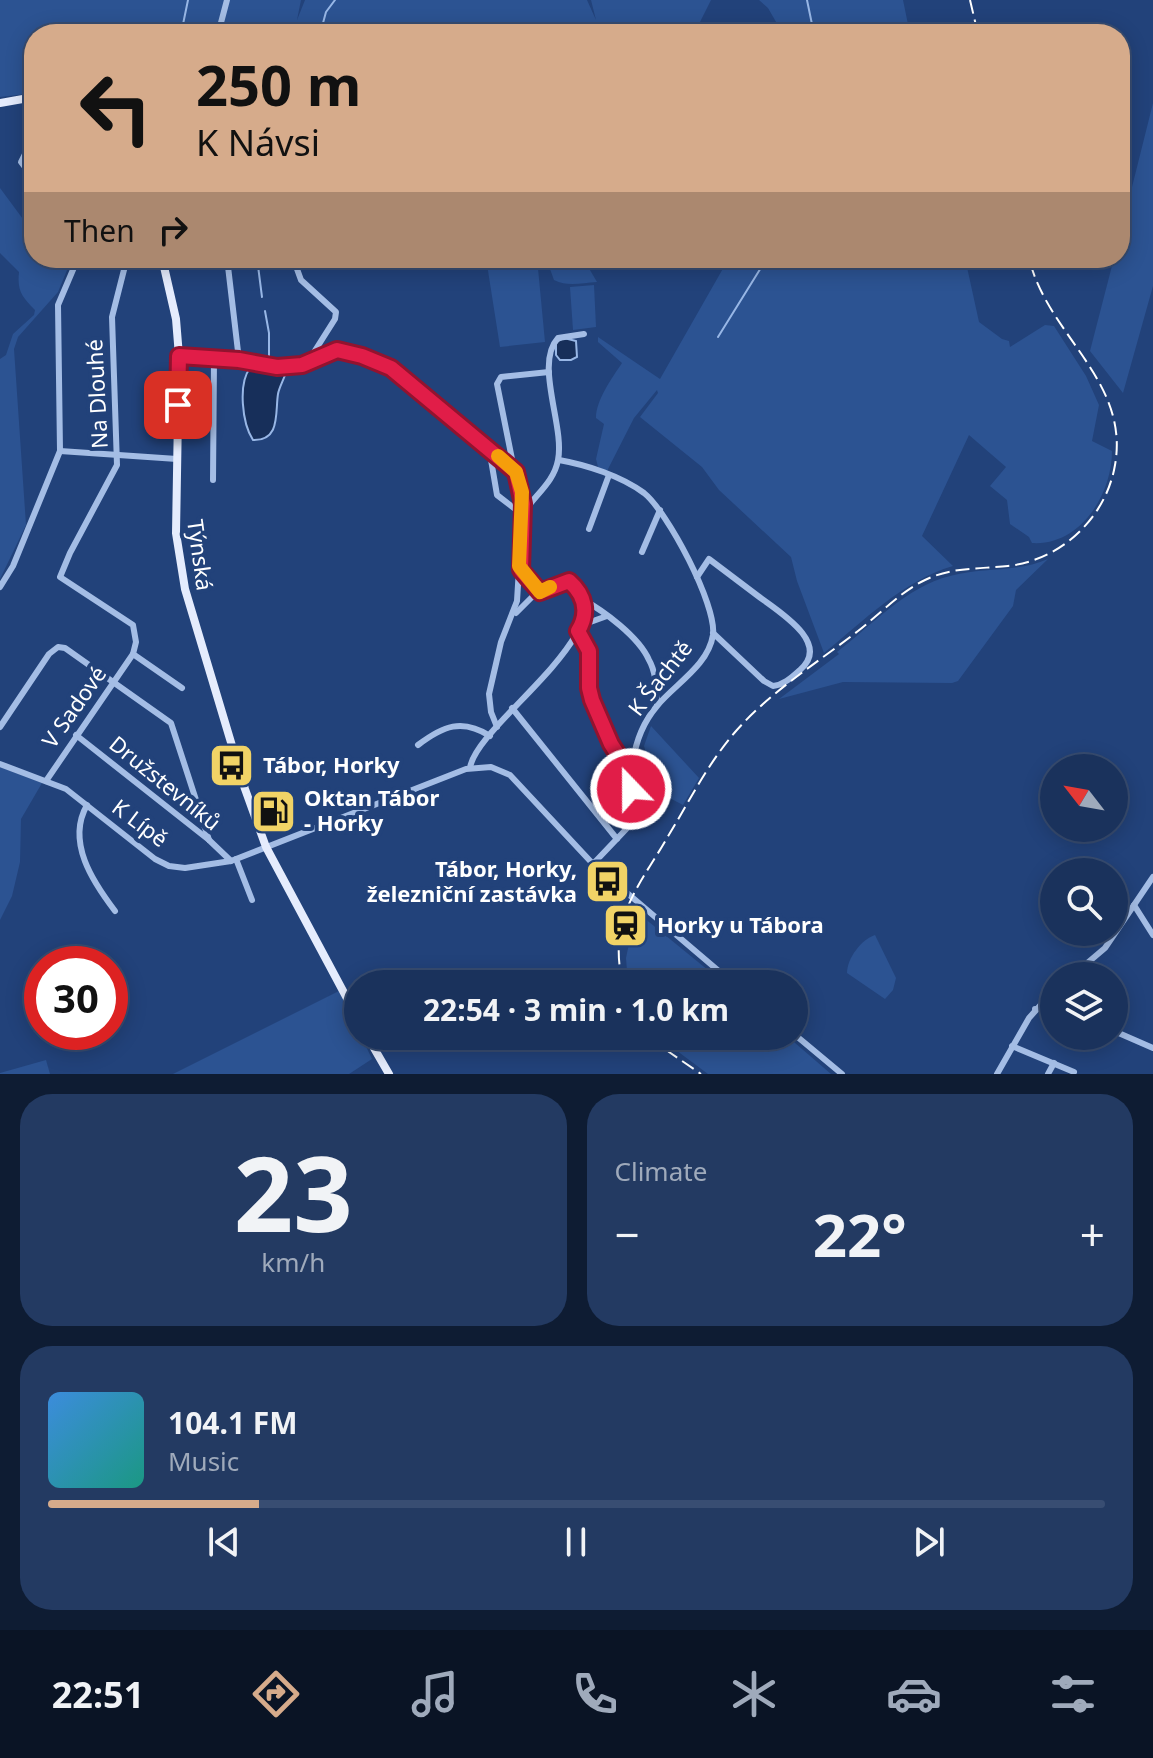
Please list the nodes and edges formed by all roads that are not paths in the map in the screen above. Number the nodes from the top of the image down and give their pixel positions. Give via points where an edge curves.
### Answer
1 (227, 0) edge
2 (221, 24) edge
3 (24, 99) edge
4 (0, 103) edge
5 (74, 268) edge
6 (124, 268) edge
7 (164, 268) edge
8 (228, 268) edge
9 (297, 268) edge
10 (584, 334) dead end
11 (179, 356) junction
12 (214, 359) junction
13 (239, 360) junction
14 (307, 363) junction
15 (549, 372) junction
16 (489, 448) junction
17 (60, 451) junction
18 (118, 456) junction
19 (177, 459) junction
20 (559, 460) junction
21 (514, 469) junction
22 (609, 475) junction
23 (213, 480) dead end
24 (502, 501) junction
25 (523, 502) junction
26 (660, 510) junction
27 (523, 515) junction
28 (589, 529) dead end
29 (642, 552) dead end
30 (519, 566) junction
31 (697, 577) junction
32 (0, 587) edge
33 (540, 592) junction
34 (582, 599) junction
35 (607, 616) junction
36 (512, 617) junction
37 (580, 628) junction
38 (713, 633) junction
39 (133, 654) junction
40 (113, 682) junction
41 (182, 688) dead end
42 (657, 706) junction
43 (512, 708) junction
44 (0, 727) edge
45 (497, 727) junction
46 (76, 735) junction
47 (490, 736) junction
48 (418, 745) dead end
49 (0, 764) edge
50 (470, 768) junction
51 (631, 775) junction
52 (46, 781) junction
53 (87, 805) junction
54 (617, 839) junction
55 (209, 840) junction
56 (266, 847) junction
57 (233, 860) junction
58 (593, 864) junction
59 (1153, 877) edge
60 (252, 900) dead end
61 (1134, 905) junction
62 (115, 911) dead end
63 (1152, 931) edge
64 (1090, 962) edge
65 (718, 970) edge
66 (344, 993) edge
67 (1040, 1004) edge
68 (1035, 1009) junction
69 (1040, 1009) edge
70 (1128, 1037) edge
71 (808, 1046) edge
72 (1012, 1046) junction
73 (1153, 1048) edge
74 (375, 1050) edge
75 (1054, 1063) junction
76 (1074, 1072) edge
77 (389, 1074) edge
78 (842, 1074) edge
79 (997, 1074) edge
80 (1048, 1074) edge

1 - 2 street
3 - 4 main road
5 - 17 street via 58,305
6 - 18 street, Na Dlouhé via 112,317
7 - 11 main road, Týnská
8 - 13 street
9 - 14 street via 301,280 336,312
10 - 15 street via 556,339
11 - 12 street
11 - 19 main road, Týnská
12 - 13 street
12 - 23 street
13 - 14 street via 277,367
14 - 16 street via 337,350 386,365
15 - 20 street
15 - 21 street via 501,377 497,384
16 - 21 street
16 - 24 street via 495,491
17 - 18 street
17 - 32 street
18 - 19 street
18 - 39 street, Na Dlouhé via 60,577 133,625
19 - 56 main road, Týnská via 176,533 183,581
20 - 22 street, K Šachtě
20 - 27 street
21 - 25 street
22 - 26 street, K Šachtě via 643,493
22 - 28 street
24 - 25 street
24 - 27 street
25 - 27 street
26 - 29 street
26 - 31 street, K Šachtě
27 - 30 street
30 - 33 street
30 - 36 street
31 - 38 street, K Šachtě
31 - 38 street via 709,559 787,616 801,631 808,660 773,686
33 - 34 street via 569,581
33 - 36 street
34 - 35 street
34 - 37 street
35 - 37 street
35 - 42 street via 648,657
36 - 45 street via 489,694
37 - 43 street via 555,665
37 - 51 street via 589,651 596,709
38 - 42 street, K Šachtě via 701,661
39 - 40 street, V Sadové
39 - 41 street
40 - 44 street via 58,647
40 - 46 street, V Sadové
40 - 55 street via 171,723
42 - 51 street, K Šachtě via 639,736
43 - 45 street
43 - 54 street
45 - 47 street
46 - 52 street, V Sadové
46 - 55 street, Družstevníků
47 - 48 street via 476,727 454,726
47 - 50 street
49 - 52 street, K Lípě
50 - 56 street, K Lípě
50 - 58 street via 491,767 510,775
51 - 54 street, K Šachtě via 632,823
52 - 53 street, K Lípě
53 - 57 street, K Lípě via 166,865 193,868
53 - 62 street via 80,826 86,866
54 - 58 street, K Šachtě
55 - 57 street, Družstevníků
56 - 57 street, K Lípě
56 - 66 main road, Týnská
57 - 60 street
58 - 65 street
59 - 61 street
61 - 63 street
61 - 64 street
67 - 68 street
68 - 69 street
68 - 72 street
70 - 73 street
71 - 78 street
72 - 75 street
72 - 79 street
74 - 77 main road
75 - 76 street
75 - 80 street

